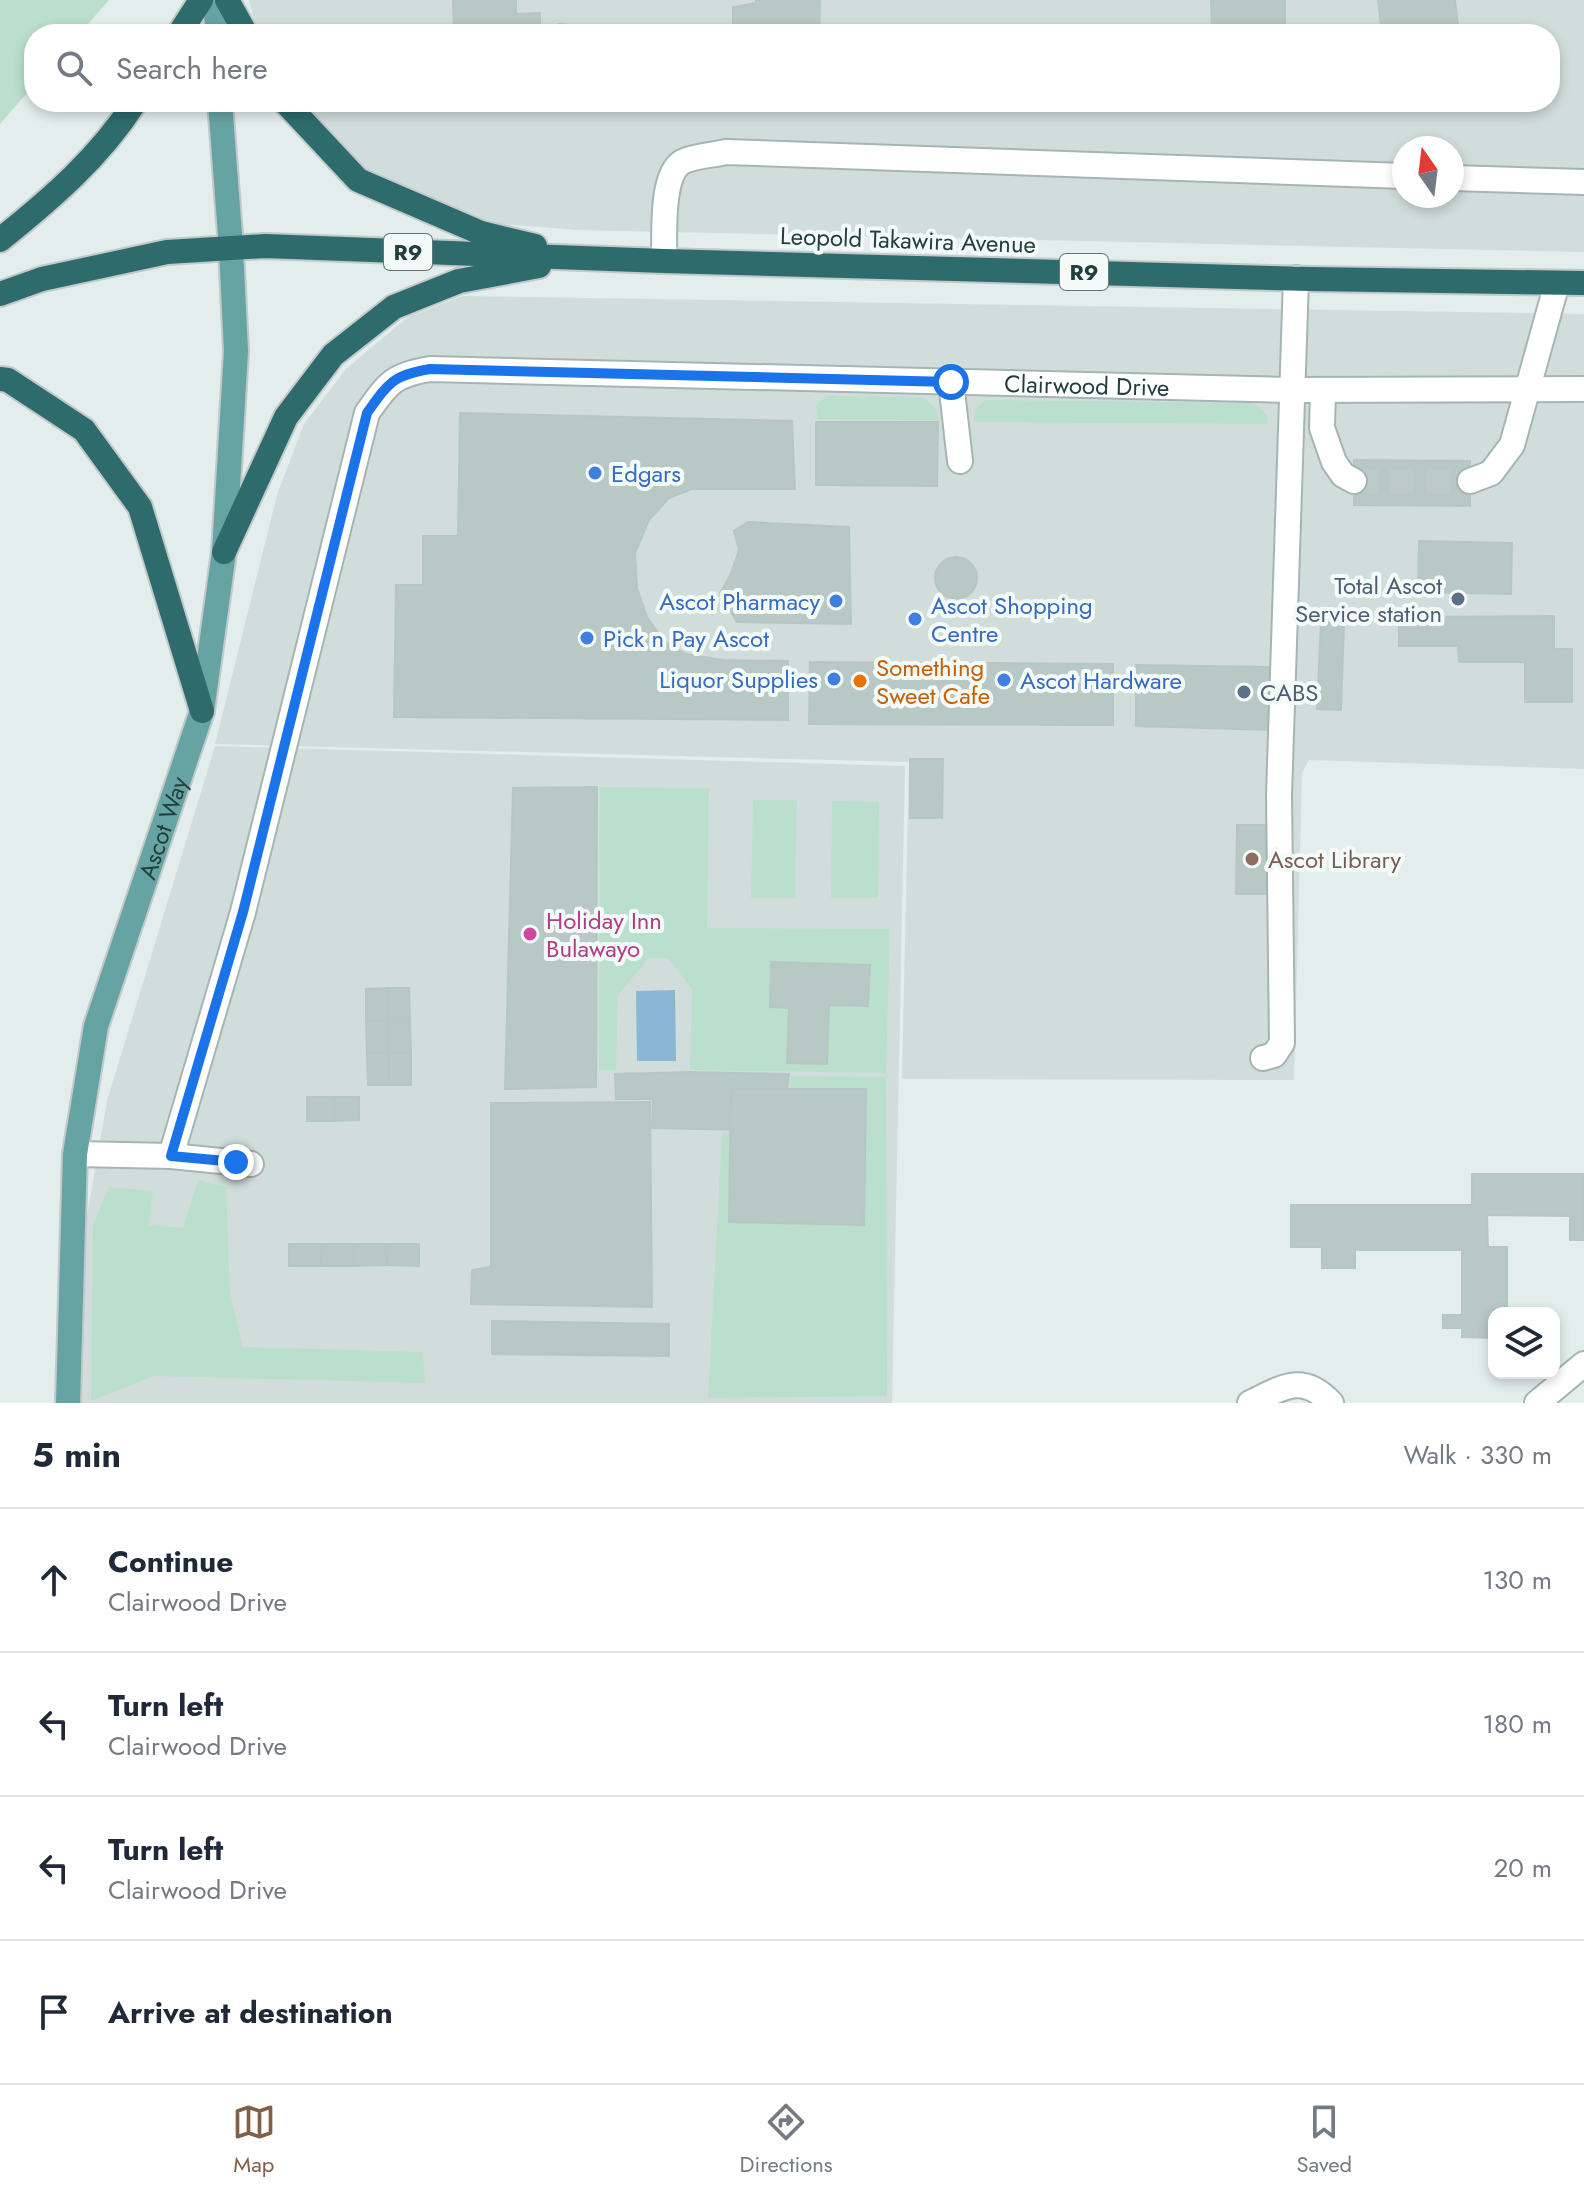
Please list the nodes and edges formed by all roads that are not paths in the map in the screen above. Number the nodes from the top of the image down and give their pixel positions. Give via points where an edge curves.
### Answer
1 (201, 0) edge
2 (216, 0) edge
3 (227, 0) edge
4 (185, 24) edge
5 (217, 24) edge
6 (240, 24) edge
7 (129, 112) edge
8 (221, 112) edge
9 (294, 112) edge
10 (1392, 176) edge
11 (1464, 178) edge
12 (1584, 182) edge
13 (0, 240) edge
14 (231, 248) junction
15 (584, 258) junction
16 (664, 261) junction
17 (1296, 278) junction
18 (1557, 283) junction
19 (1584, 283) edge
20 (0, 294) edge
21 (0, 379) edge
22 (951, 382) junction
23 (1528, 388) junction
24 (1584, 389) edge
25 (1292, 390) junction
26 (1323, 390) junction
27 (960, 461) dead end
28 (1354, 481) dead end
29 (1470, 481) tunnel mouth
30 (224, 552) junction
31 (202, 711) junction
32 (1263, 1058) dead end
33 (75, 1154) junction
34 (171, 1156) junction
35 (251, 1164) dead end
36 (1584, 1364) edge
37 (68, 1403) edge
38 (1250, 1403) edge
39 (1331, 1403) edge
40 (1537, 1403) edge

1 - 4 highway
2 - 5 main road
3 - 6 highway
7 - 13 highway via 54,197
8 - 14 main road, Ascot Way
9 - 15 highway via 358,180 481,233
10 - 16 street via 726,152 683,161 672,172
11 - 12 street
14 - 15 highway, Leopold Takawira Avenue / R9
14 - 20 highway, R9 via 167,252 42,279
14 - 30 main road, Ascot Way via 236,351
15 - 16 highway, Leopold Takawira Avenue / R9
15 - 30 highway via 446,286 394,307 333,355 286,417
16 - 17 highway, Leopold Takawira Avenue / R9
17 - 18 highway, Leopold Takawira Avenue / R9
17 - 25 street
18 - 19 highway, Leopold Takawira Avenue / R9
18 - 23 street
21 - 31 highway via 84,430 140,507
22 - 25 street, Clairwood Drive
22 - 27 street
22 - 34 street, Clairwood Drive via 430,369 406,373 385,388 367,413 243,912
23 - 24 street, Clairwood Drive
23 - 26 street, Clairwood Drive
23 - 29 street via 1512,445 1491,473
25 - 26 street, Clairwood Drive
25 - 32 street via 1279,795 1282,1043 1274,1055
26 - 28 street via 1322,428 1334,462
30 - 31 main road, Ascot Way
31 - 33 main road, Ascot Way via 96,1026
33 - 34 street
33 - 37 main road, Ascot Way
34 - 35 street
36 - 40 street
38 - 39 street via 1303,1384

